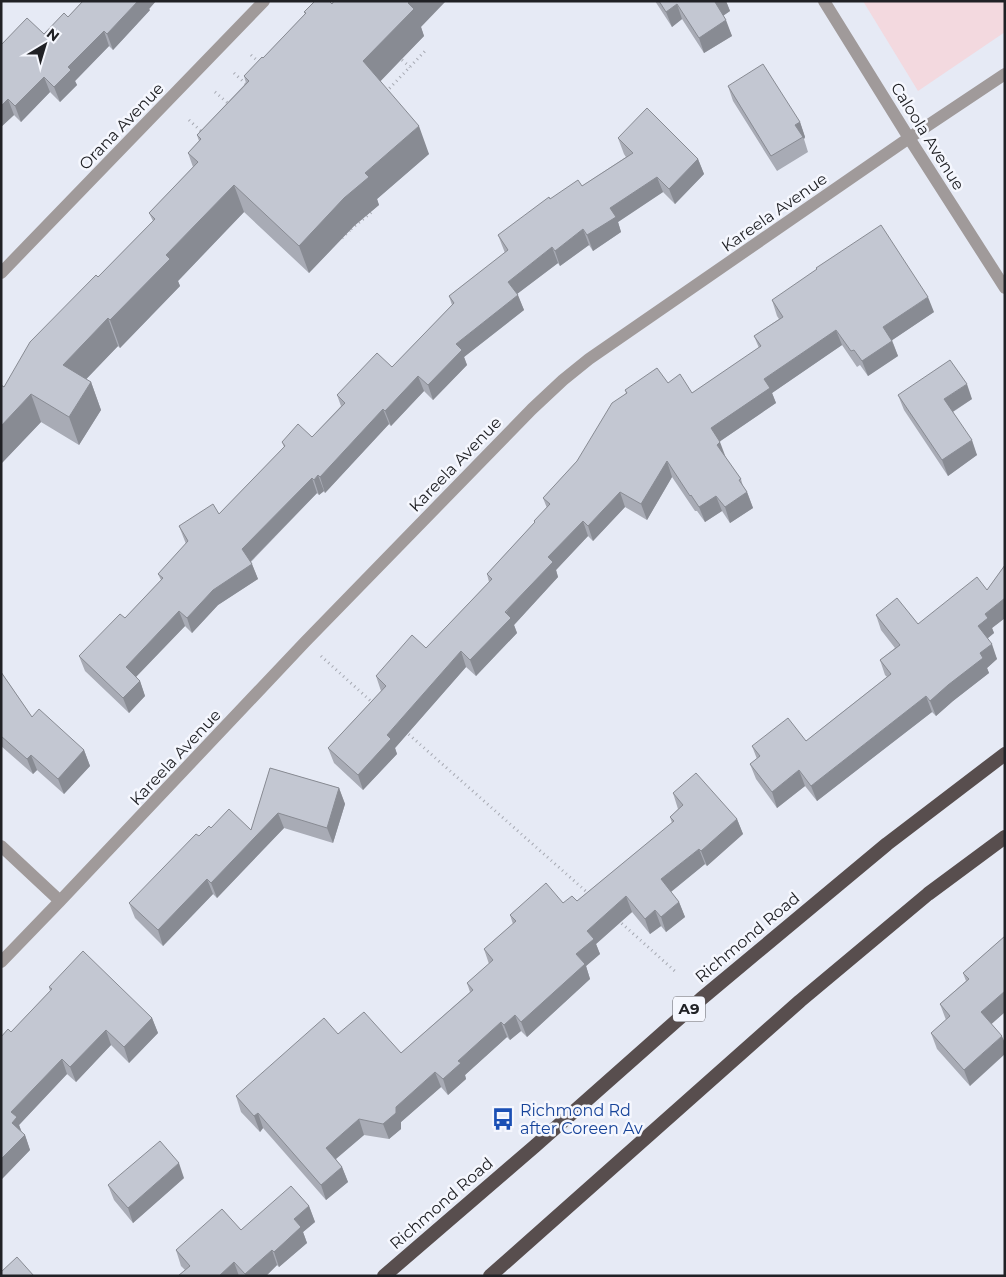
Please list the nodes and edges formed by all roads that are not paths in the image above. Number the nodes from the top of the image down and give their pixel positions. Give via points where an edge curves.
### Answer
1 (264, 1) edge
2 (824, 1) edge
3 (1005, 74) edge
4 (909, 138) junction
5 (1, 274) edge
6 (1005, 288) edge
7 (1005, 754) edge
8 (1005, 837) edge
9 (1, 846) edge
10 (60, 901) junction
11 (1, 962) edge
12 (384, 1276) edge
13 (490, 1276) edge

1 - 5 street, Orana Avenue
2 - 4 street, Caloola Avenue
3 - 4 street, Kareela Avenue
4 - 6 street, Caloola Avenue
4 - 10 street, Kareela Avenue via 588,359 563,380 305,642
7 - 12 highway, Richmond Road / A9 via 887,844 701,999
8 - 13 highway via 928,894 800,1002
9 - 10 street
10 - 11 street, Kareela Avenue

